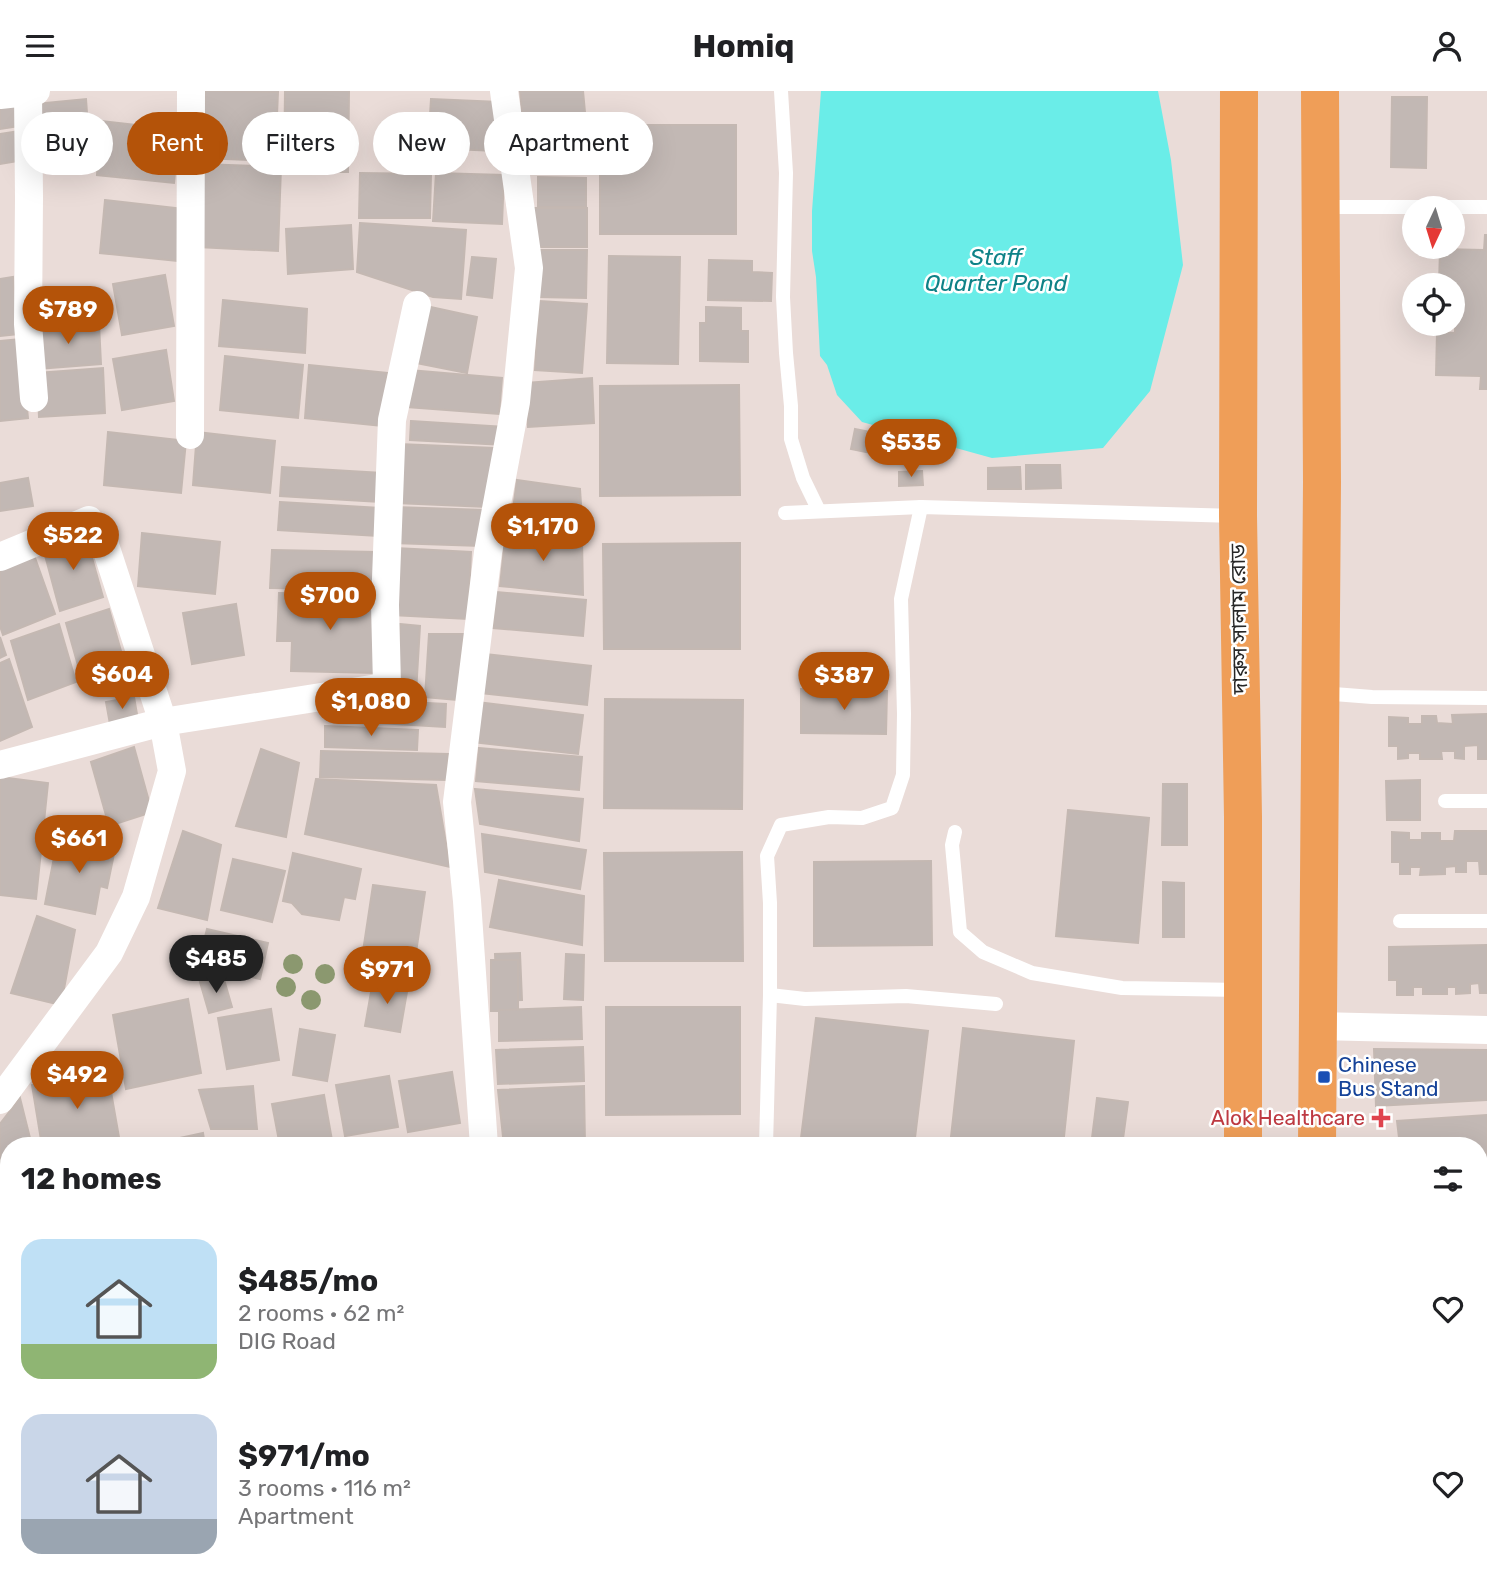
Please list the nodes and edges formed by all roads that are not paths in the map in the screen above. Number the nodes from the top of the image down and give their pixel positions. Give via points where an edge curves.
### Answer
1 (36, 91) edge
2 (191, 91) edge
3 (504, 91) edge
4 (781, 91) edge
5 (1239, 91) edge
6 (1320, 91) edge
7 (28, 92) edge
8 (0, 95) edge
9 (1321, 207) junction
10 (1487, 207) edge
11 (417, 305) dead end
12 (34, 398) dead end
13 (190, 435) dead end
14 (921, 507) junction
15 (819, 511) junction
16 (785, 513) dead end
17 (1238, 516) junction
18 (0, 557) edge
19 (1320, 693) junction
20 (1487, 698) edge
21 (163, 722) junction
22 (0, 765) edge
23 (1445, 801) dead end
24 (1487, 801) edge
25 (955, 832) dead end
26 (1400, 921) dead end
27 (1487, 921) edge
28 (1243, 990) junction
29 (770, 995) junction
30 (996, 1004) dead end
31 (1317, 1025) junction
32 (1487, 1030) edge
33 (0, 1100) edge
34 (483, 1137) edge
35 (766, 1137) edge
36 (1243, 1137) edge
37 (1317, 1137) edge

1 - 7 street
2 - 13 street
3 - 34 street via 529,268 516,402 488,552 457,802
4 - 15 lane via 786,173 783,297 791,439
5 - 17 main road, দারুস সালাম রোড
6 - 9 main road
7 - 8 street
7 - 12 street via 28,324
9 - 10 lane
9 - 19 main road
11 - 21 street via 392,420 385,605 387,685
14 - 15 lane
14 - 17 lane
14 - 29 lane via 901,599 903,775 892,808 862,818 829,817 782,825 767,856
15 - 16 lane
17 - 28 main road, দারুস সালাম রোড
18 - 21 street via 89,520 106,548
19 - 20 lane
19 - 31 main road
21 - 22 street
21 - 33 street via 172,771 136,897 109,953
23 - 24 lane
25 - 28 lane via 952,845 960,932 983,953 1032,972 1122,988
26 - 27 lane
28 - 36 main road, দারুস সালাম রোড
29 - 30 lane via 805,999 906,996
29 - 35 lane
31 - 32 street
31 - 37 main road

